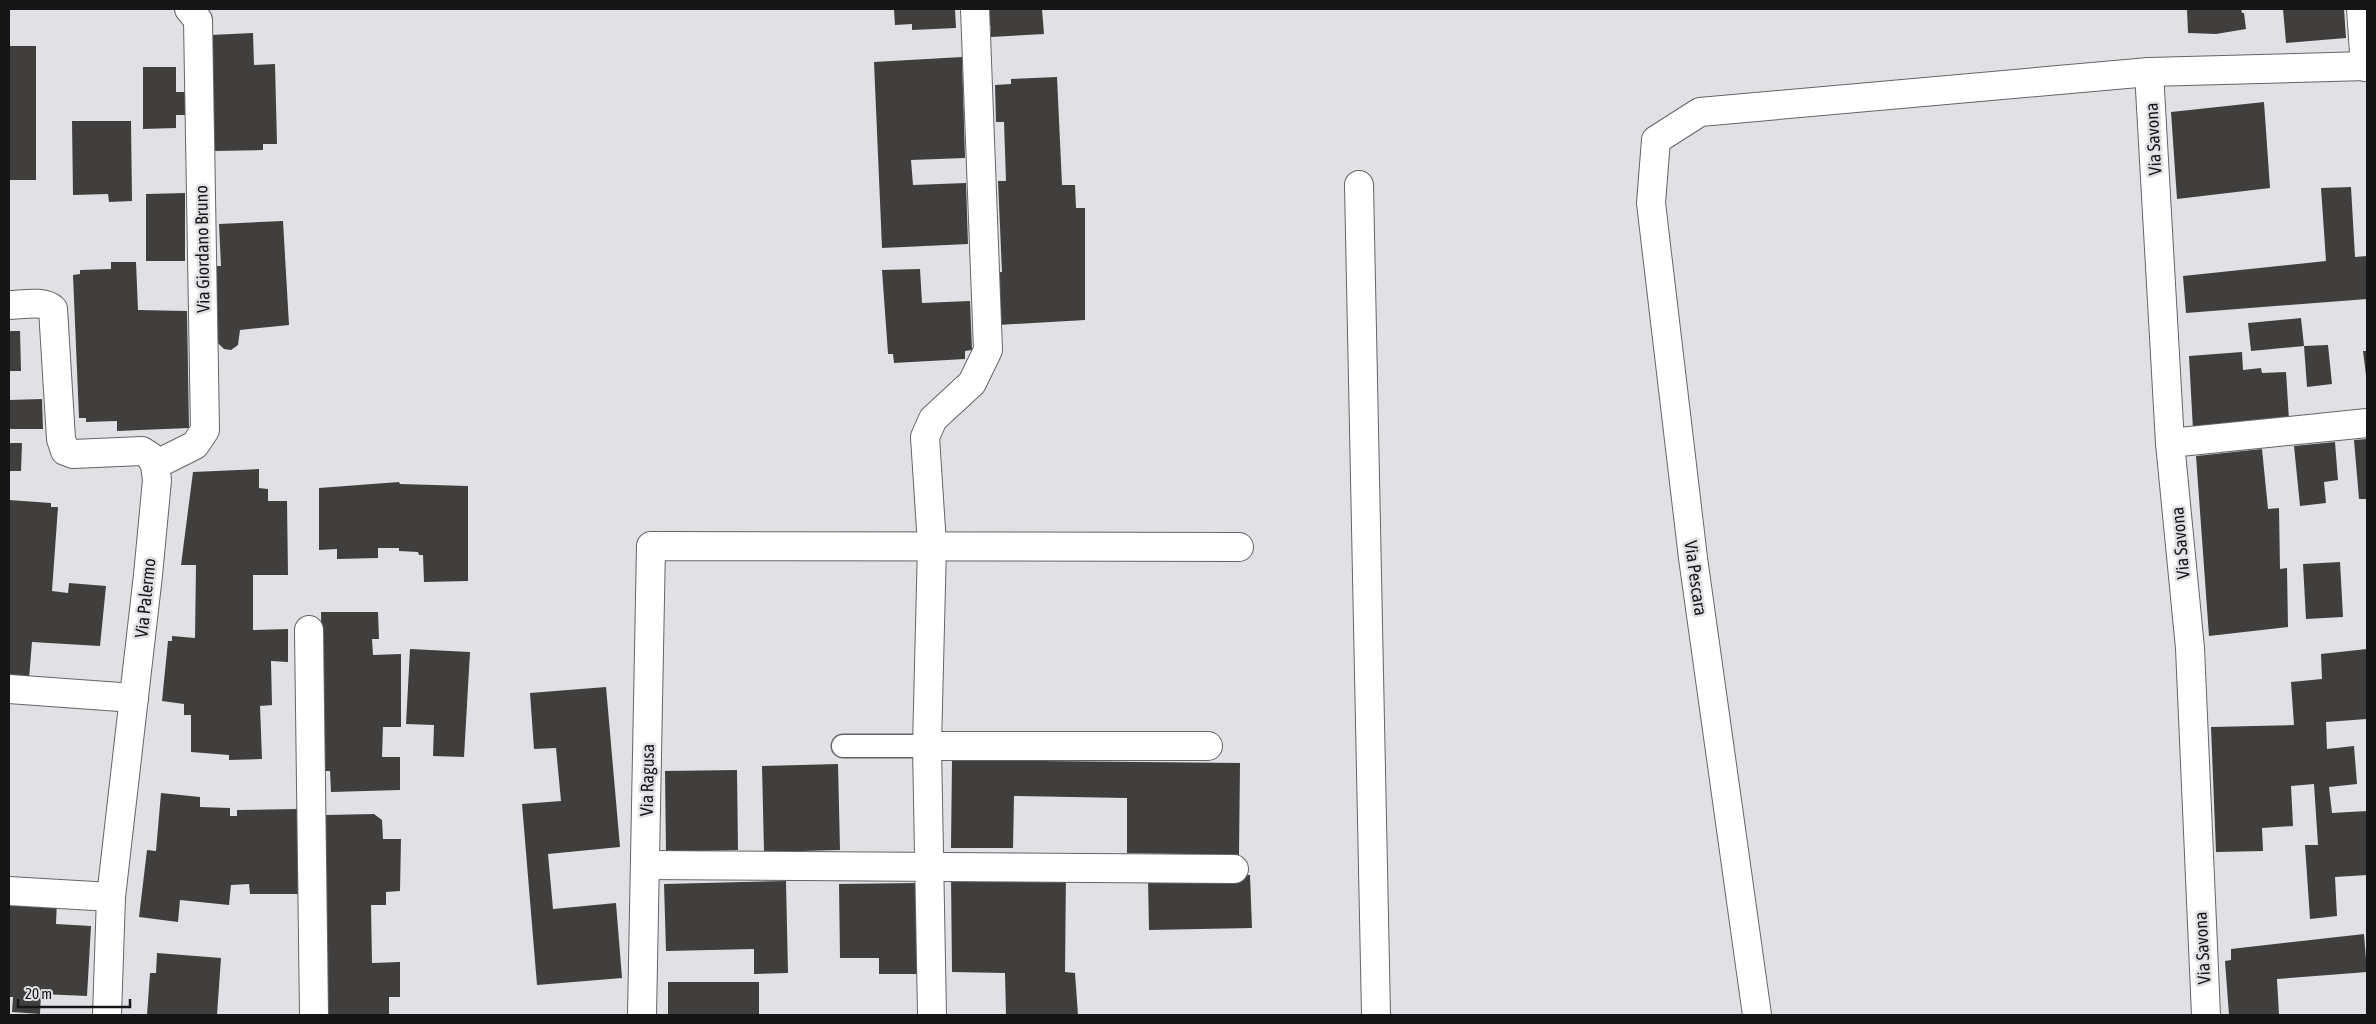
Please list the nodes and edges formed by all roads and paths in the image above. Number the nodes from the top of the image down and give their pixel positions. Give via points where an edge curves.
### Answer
1 (189, 9) edge
2 (975, 9) edge
3 (2361, 9) edge
4 (2366, 66) edge
5 (2149, 72) junction
6 (1360, 185) dead end
7 (9, 305) edge
8 (2367, 423) edge
9 (2170, 443) junction
10 (155, 465) junction
11 (932, 545) junction
12 (1239, 547) dead end
13 (309, 630) dead end
14 (9, 689) edge
15 (134, 698) junction
16 (843, 746) dead end
17 (927, 746) junction
18 (1208, 746) dead end
19 (645, 865) junction
20 (930, 866) junction
21 (1234, 868) dead end
22 (9, 891) edge
23 (111, 897) junction
24 (107, 1015) edge
25 (314, 1015) edge
26 (642, 1015) edge
27 (932, 1015) edge
28 (1376, 1015) edge
29 (1757, 1015) edge
30 (2206, 1015) edge

1 - 10 street, Via Giordano Bruno via 198,20 206,430 195,445
2 - 11 street via 988,350 972,383 933,419 925,437
3 - 4 street
4 - 5 street
5 - 9 street, Via Savona
5 - 29 street, Via Pescara via 1700,112 1656,140 1653,212 1693,558
6 - 28 street
7 - 10 street via 49,305 53,310 61,438 65,451 73,454 142,451
8 - 9 street
9 - 30 street, Via Savona via 2190,648
10 - 15 street, Via Palermo via 148,575
11 - 12 street
11 - 17 street
11 - 19 street, Via Ragusa via 651,546
13 - 25 street
14 - 15 street
15 - 23 street, Via Palermo
16 - 17 lane
17 - 18 street
17 - 20 street
19 - 20 street
19 - 26 street, Via Ragusa
20 - 21 street
20 - 27 street
22 - 23 street
23 - 24 street, Via Palermo

